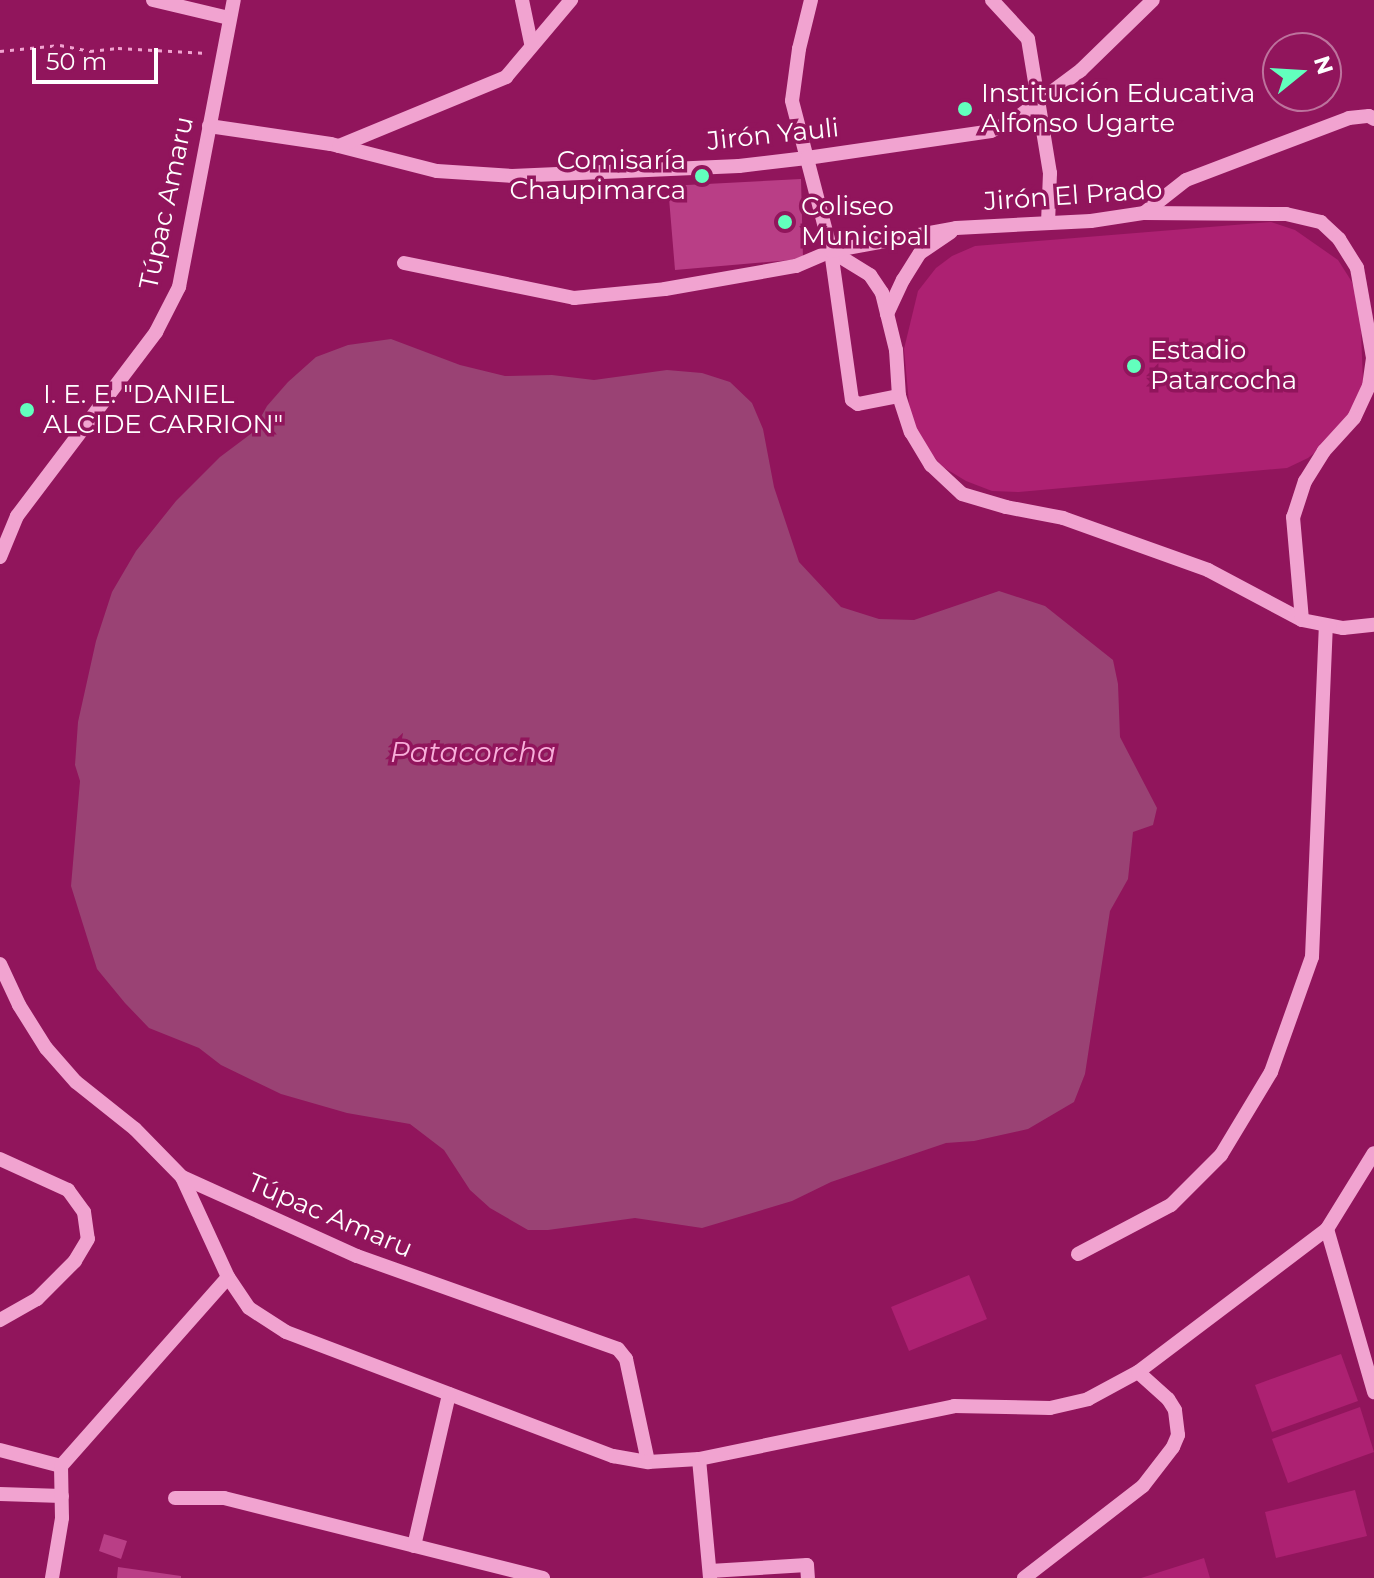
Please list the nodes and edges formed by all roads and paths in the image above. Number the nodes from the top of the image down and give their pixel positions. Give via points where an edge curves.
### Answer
1 (153, 0) edge
2 (234, 0) edge
3 (522, 0) edge
4 (571, 0) edge
5 (811, 0) edge
6 (992, 0) edge
7 (1153, 0) edge
8 (229, 18) junction
9 (531, 43) junction
10 (0, 51) edge
11 (222, 55) junction
12 (1038, 103) junction
13 (1374, 119) edge
14 (209, 126) junction
15 (339, 146) junction
16 (807, 158) junction
17 (1144, 213) junction
18 (1048, 222) junction
19 (956, 228) junction
20 (831, 251) junction
21 (404, 263) dead end
22 (887, 314) junction
23 (1373, 340) edge
24 (899, 396) junction
25 (0, 557) edge
26 (1302, 620) junction
27 (1374, 625) edge
28 (1326, 626) junction
29 (0, 964) edge
30 (1374, 1153) edge
31 (0, 1159) edge
32 (182, 1177) junction
33 (1327, 1229) junction
34 (1078, 1254) dead end
35 (228, 1277) junction
36 (0, 1320) edge
37 (1138, 1372) junction
38 (1374, 1392) edge
39 (449, 1394) junction
40 (0, 1450) edge
41 (699, 1459) junction
42 (648, 1462) junction
43 (61, 1466) junction
44 (0, 1494) edge
45 (62, 1496) junction
46 (175, 1498) dead end
47 (414, 1546) junction
48 (710, 1574) edge
49 (52, 1578) edge
50 (543, 1578) edge
51 (808, 1578) edge
52 (1024, 1578) edge

1 - 8 street
2 - 8 street, Túpac Amaru
3 - 9 street
4 - 9 street
5 - 16 street via 792,101
6 - 12 street via 1028,39
7 - 12 street, Jirón Yauli via 1081,70
8 - 11 street, Túpac Amaru
9 - 15 street via 506,77
10 - 11 path via 60,45 90,51
11 - 14 street, Túpac Amaru
12 - 16 street, Jirón Yauli via 991,131
12 - 18 street via 1050,173
13 - 17 street via 1349,118 1186,180
14 - 15 street, Jirón Yauli
14 - 25 street, Túpac Amaru via 179,287 156,332 17,516
15 - 16 street, Jirón Yauli via 437,171 512,176
16 - 20 street
17 - 18 street, Jirón El Prado
17 - 23 street, Jirón El Prado via 1286,214 1321,222 1357,268
18 - 19 street, Jirón El Prado
19 - 20 street, Jirón El Prado
19 - 22 street via 920,253
20 - 21 street, Jirón El Prado via 796,266 665,289 574,298
20 - 22 street via 870,275
20 - 24 street via 852,400 858,404
22 - 24 street
23 - 26 street, Jirón El Prado via 1369,386 1354,418 1305,481 1293,517
24 - 26 street via 911,432 931,465 962,494 1063,518 1208,570
26 - 28 street
27 - 28 street
28 - 34 street via 1312,957 1271,1072 1221,1155 1171,1205
29 - 32 street, Túpac Amaru via 46,1048 76,1082 135,1129
30 - 33 street
31 - 36 street via 68,1190 84,1212 88,1239 75,1261 37,1299
32 - 35 street
32 - 42 street, Túpac Amaru via 357,1256 618,1349 626,1359
33 - 37 street
33 - 38 street
35 - 39 street via 249,1308 286,1332
35 - 43 street
37 - 41 street via 1088,1399 1050,1408 954,1406
37 - 52 street via 1175,1410 1178,1435 1173,1447 1143,1486
39 - 42 street via 613,1456
39 - 47 street
40 - 43 street
41 - 42 street
41 - 48 street
43 - 45 street
44 - 45 street
45 - 49 street
46 - 47 street via 224,1498
47 - 50 street
48 - 51 street via 807,1565

